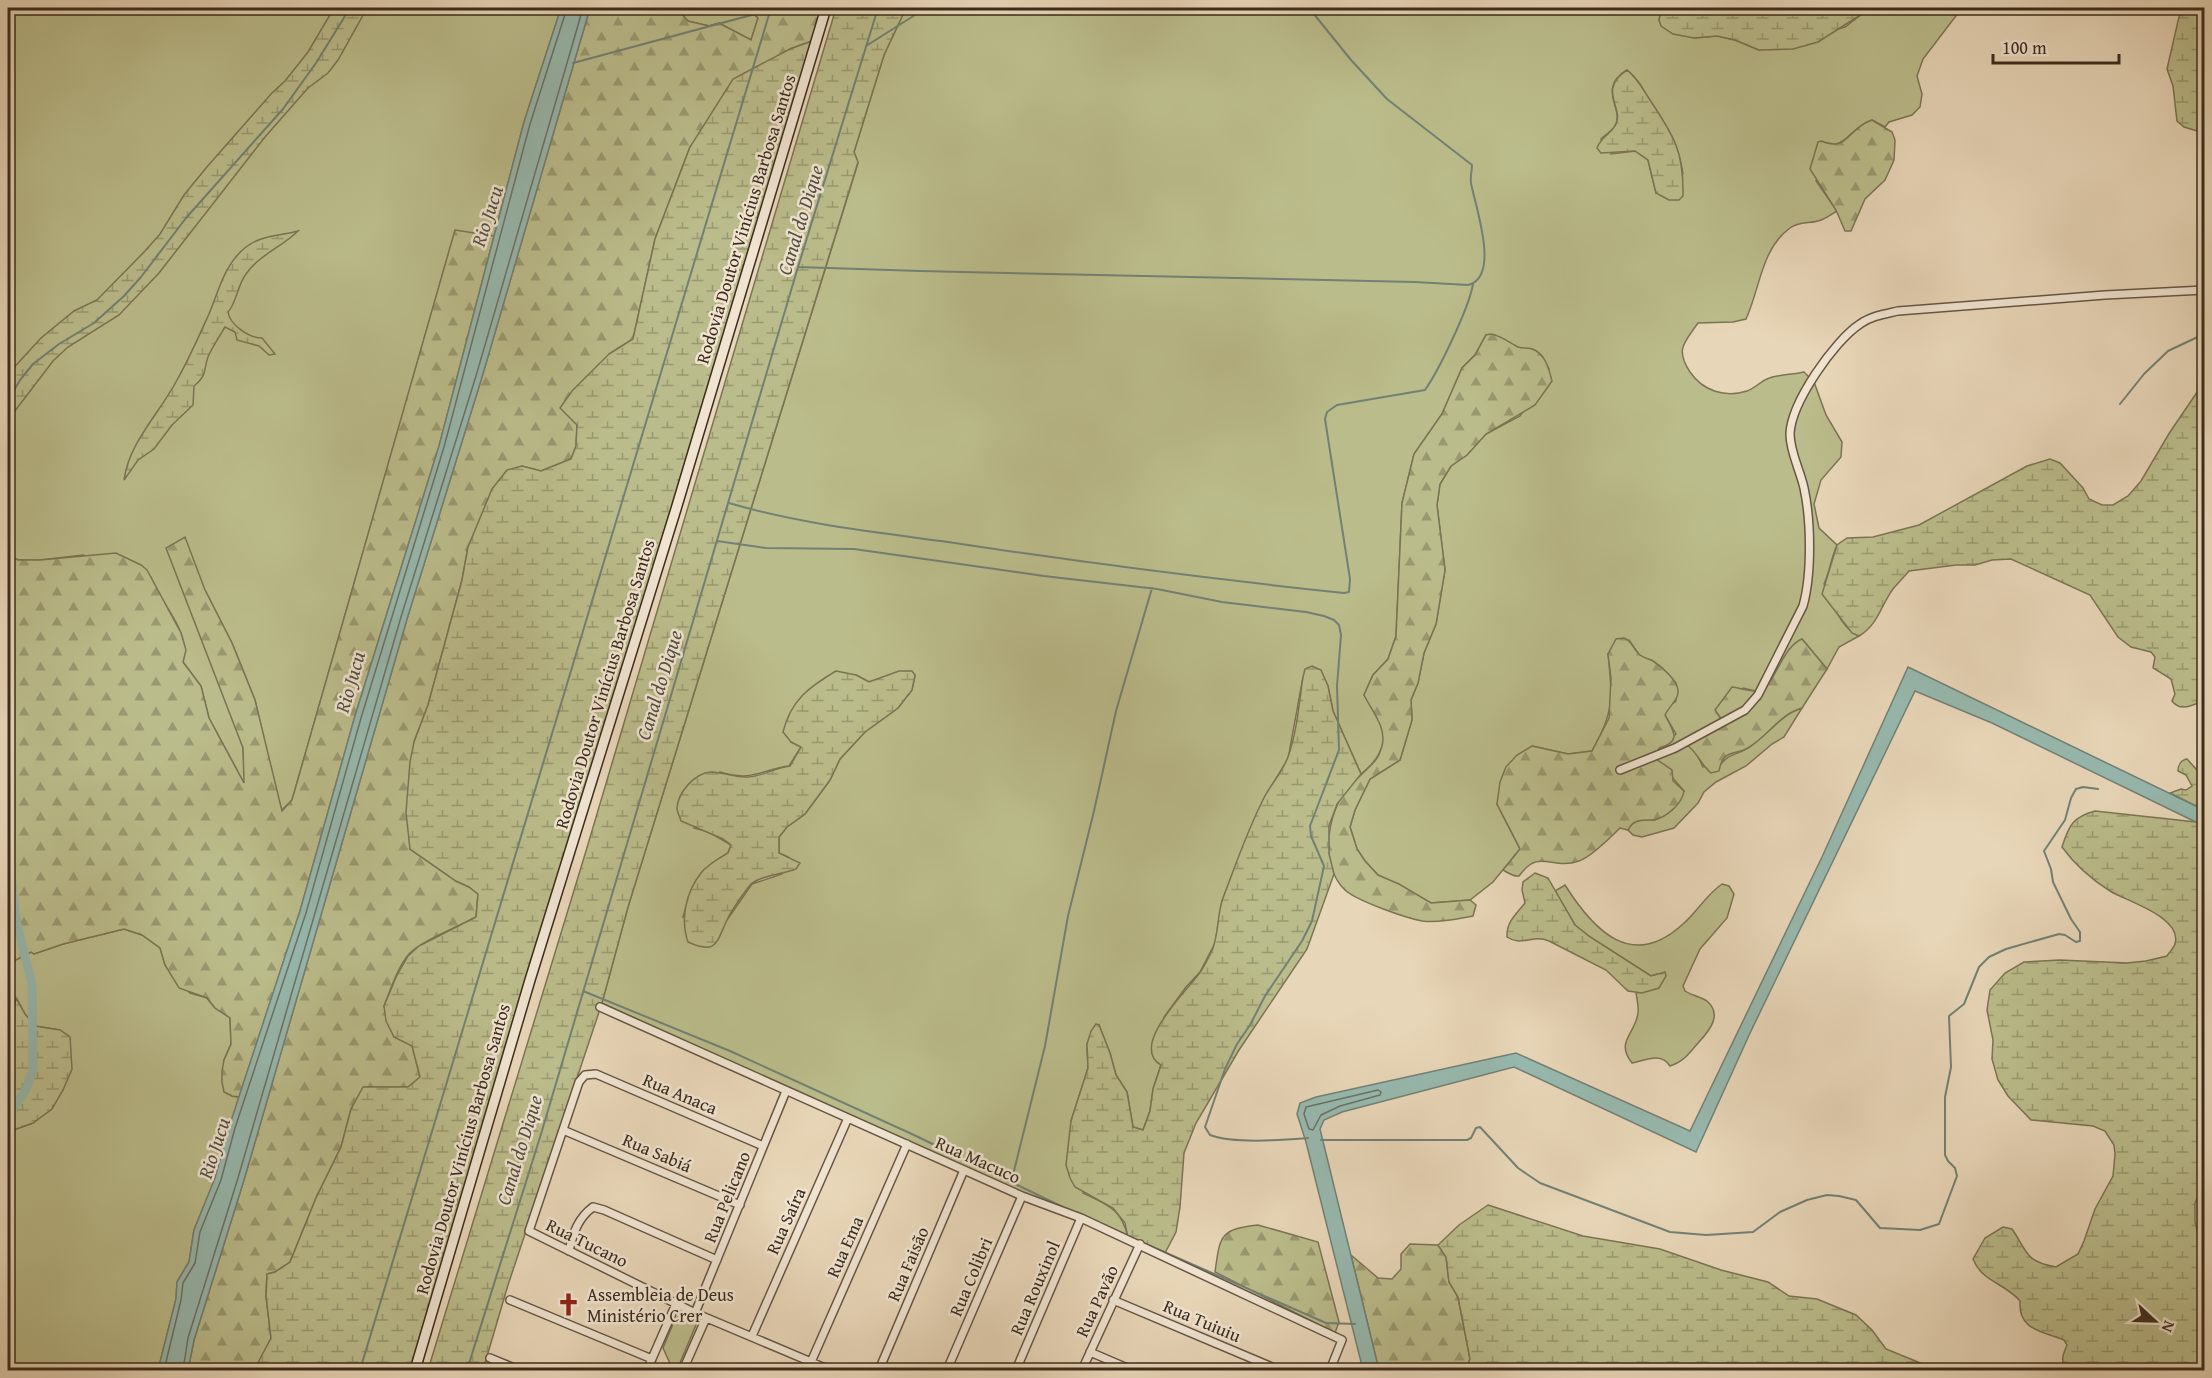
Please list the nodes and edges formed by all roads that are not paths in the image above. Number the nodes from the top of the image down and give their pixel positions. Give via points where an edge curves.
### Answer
1 (826, 8) edge
2 (2205, 290) edge
3 (1620, 770) dead end
4 (600, 1007) dead end
5 (786, 1091) junction
6 (848, 1118) junction
7 (562, 1130) junction
8 (907, 1144) junction
9 (763, 1146) junction
10 (964, 1170) junction
11 (1022, 1196) junction
12 (740, 1205) junction
13 (1081, 1218) junction
14 (1140, 1244) junction
15 (569, 1251) junction
16 (717, 1260) junction
17 (510, 1300) dead end
18 (1113, 1300) junction
19 (676, 1304) junction
20 (695, 1314) junction
21 (706, 1318) junction
22 (752, 1336) junction
23 (1090, 1352) junction
24 (490, 1358) dead end
25 (652, 1359) junction
26 (811, 1362) junction
27 (415, 1371) edge
28 (519, 1371) edge
29 (647, 1371) edge
30 (683, 1371) edge
31 (830, 1371) edge
32 (879, 1371) edge
33 (947, 1371) edge
34 (1016, 1371) edge
35 (1082, 1371) edge
36 (1132, 1371) edge
37 (1280, 1371) edge
38 (1330, 1371) edge

1 - 27 main road, Rodovia Doutor Vinícius Barbosa Santos
2 - 3 street via 1898,311 1870,318 1848,334 1812,380 1791,426 1792,448 1807,506 1807,594 1758,695 1745,710 1726,722
4 - 5 street, Rua Macuco
5 - 6 street, Rua Macuco
5 - 9 street, Rua Pelicano
6 - 8 street, Rua Macuco
6 - 22 street, Rua Saíra
7 - 9 street, Rua Anaca via 579,1082 585,1075 596,1074
7 - 12 street, Rua Sabiá
7 - 15 street, Rua Tucano via 529,1231
8 - 10 street, Rua Macuco
8 - 26 street, Rua Ema
9 - 12 street, Rua Pelicano
10 - 11 street, Rua Macuco
10 - 32 street, Rua Faisão
11 - 13 street, Rua Macuco
11 - 33 street, Rua Colibri
12 - 16 street, Rua Pelicano
13 - 14 street, Rua Macuco
13 - 34 street, Rua Rouxinol
14 - 18 street, Rua Pavão
14 - 38 street, Rua Macuco via 1342,1340
15 - 16 street via 573,1232 593,1208
15 - 19 street, Rua Tucano
16 - 20 street, Rua Pelicano
17 - 25 street
18 - 23 street, Rua Pavão
18 - 37 street, Rua Tuiuiu
19 - 20 street, Rua Tucano
19 - 25 street
20 - 21 street, Rua Tucano
21 - 22 street, Rua Tucano
21 - 30 street
22 - 26 street, Rua Tucano
23 - 35 street, Rua Pavão
23 - 36 street
24 - 28 street
25 - 29 street
26 - 31 street, Rua Tucano

